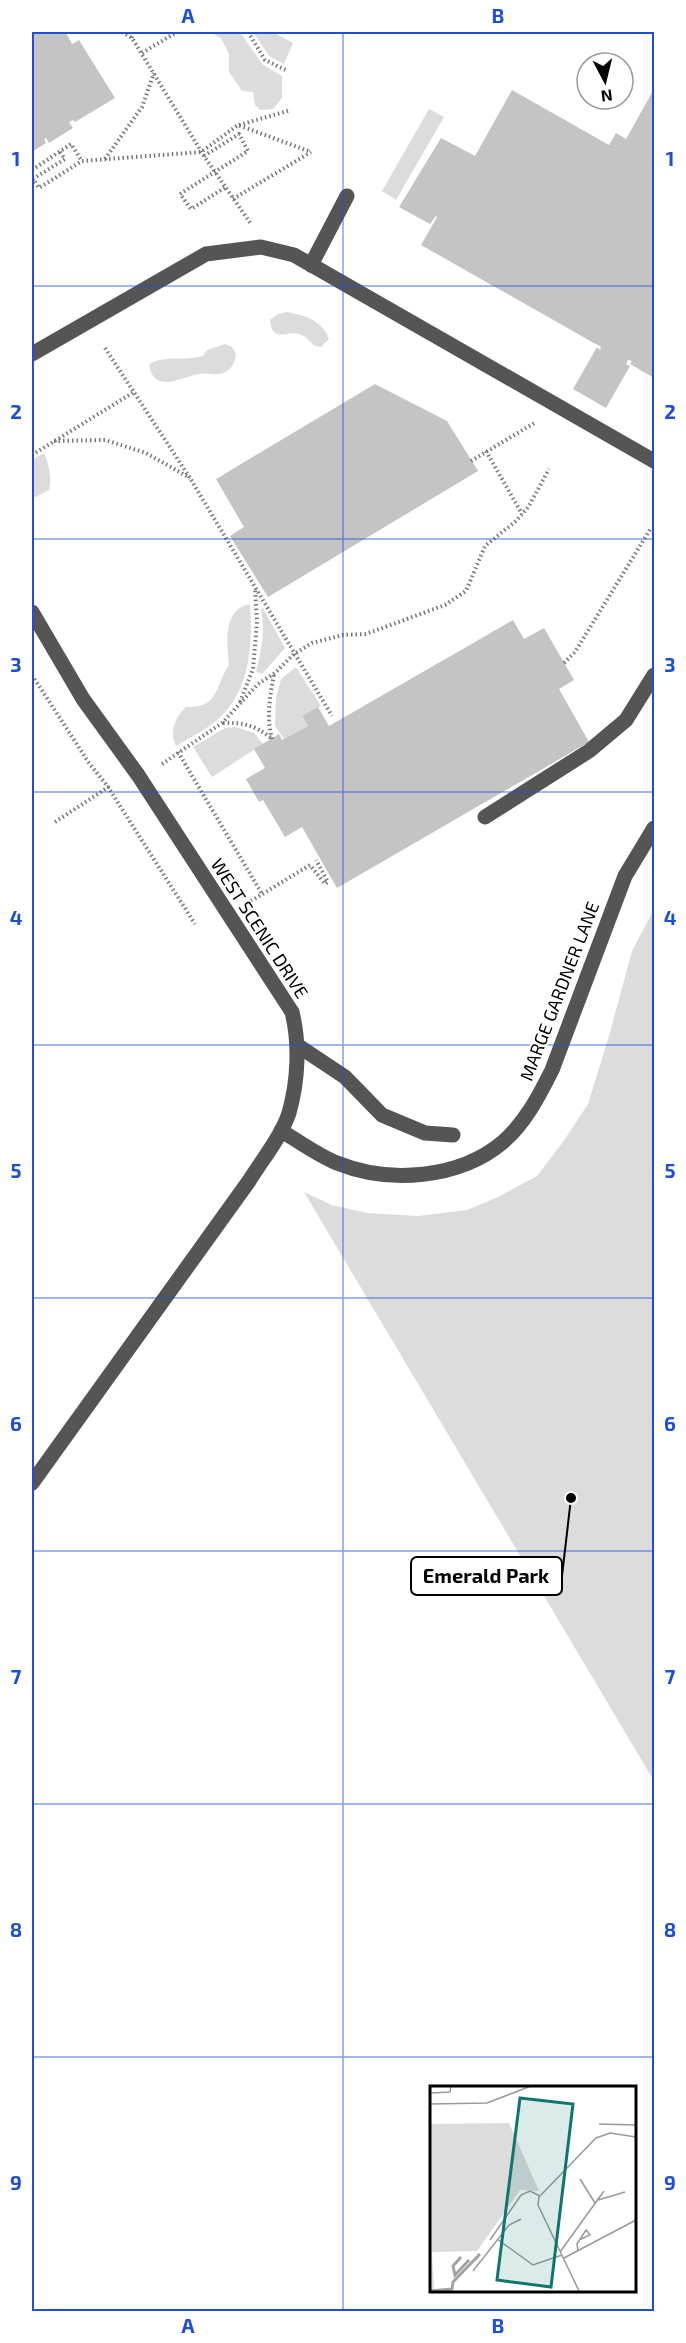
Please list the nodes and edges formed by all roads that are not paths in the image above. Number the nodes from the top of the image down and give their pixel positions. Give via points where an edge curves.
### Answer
1 (347, 196) dead end
2 (311, 265) junction
3 (32, 354) edge
4 (654, 461) edge
5 (32, 612) edge
6 (654, 675) edge
7 (485, 817) dead end
8 (654, 828) edge
9 (297, 1045) junction
10 (280, 1131) junction
11 (453, 1135) dead end
12 (32, 1483) edge

1 - 2 street
2 - 3 street via 294,255 261,248 206,254
2 - 4 street
5 - 9 street, WEST SCENIC DRIVE via 83,699 138,774 292,1012
6 - 7 street via 626,720 589,751
8 - 10 street, MARGE GARDNER LANE via 625,876 548,1078 524,1120 504,1142 460,1166 432,1173 381,1175 334,1162
9 - 10 street, WEST SCENIC DRIVE via 289,1114
9 - 11 street via 345,1077 382,1115 425,1133
10 - 12 street, WEST SCENIC DRIVE via 249,1182

